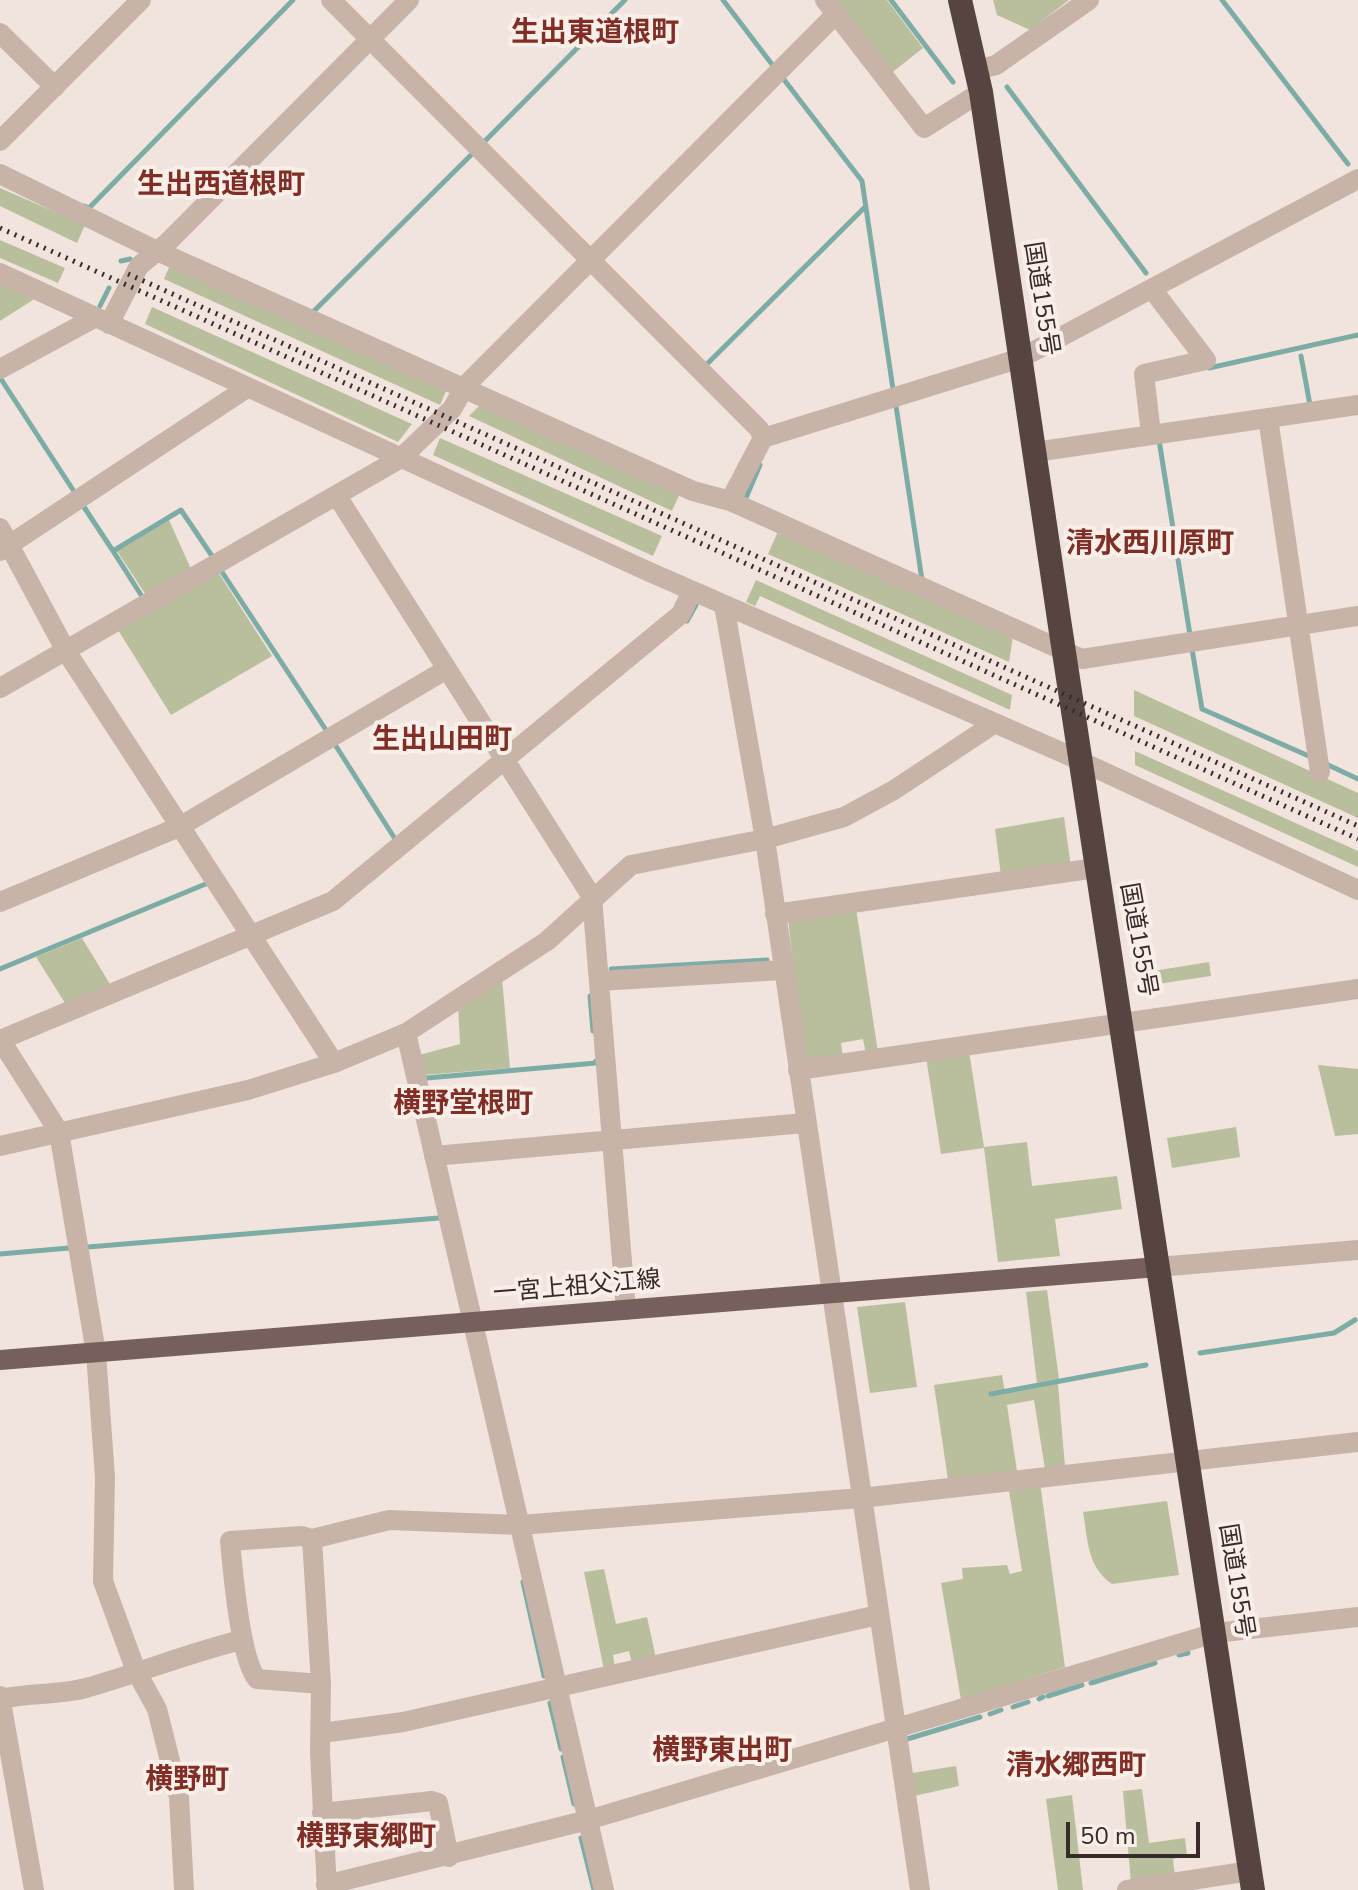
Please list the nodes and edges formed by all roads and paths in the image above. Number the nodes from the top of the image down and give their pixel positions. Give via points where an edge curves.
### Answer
1 (141, 0) edge
2 (331, 0) edge
3 (409, 0) edge
4 (960, 0) edge
5 (1089, 0) edge
6 (830, 7) edge
7 (0, 33) edge
8 (370, 40) junction
9 (979, 81) junction
10 (55, 87) junction
11 (0, 141) edge
12 (0, 174) edge
13 (1356, 186) edge
14 (155, 250) junction
15 (591, 261) junction
16 (0, 273) edge
17 (1152, 289) junction
18 (102, 320) junction
19 (1021, 358) junction
20 (0, 369) edge
21 (465, 386) junction
22 (247, 388) junction
23 (1358, 405) edge
24 (1268, 418) junction
25 (1151, 434) junction
26 (763, 438) junction
27 (1035, 452) junction
28 (401, 458) junction
29 (337, 496) junction
30 (730, 501) junction
31 (3, 541) edge
32 (692, 591) junction
33 (724, 605) junction
34 (1358, 616) edge
35 (1299, 625) junction
36 (1061, 649) junction
37 (66, 651) junction
38 (447, 669) junction
39 (0, 688) edge
40 (995, 723) junction
41 (1078, 759) junction
42 (505, 760) junction
43 (1320, 772) dead end
44 (179, 827) junction
45 (765, 839) junction
46 (1096, 868) junction
47 (1358, 890) edge
48 (592, 897) junction
49 (0, 902) edge
50 (775, 914) junction
51 (250, 935) junction
52 (783, 970) junction
53 (599, 981) junction
54 (1358, 989) edge
55 (1123, 1022) junction
56 (406, 1033) junction
57 (2, 1042) edge
58 (334, 1063) junction
59 (798, 1070) junction
60 (805, 1123) junction
61 (59, 1132) junction
62 (612, 1140) junction
63 (0, 1146) edge
64 (434, 1156) junction
65 (1358, 1250) edge
66 (1158, 1267) junction
67 (829, 1293) junction
68 (626, 1310) junction
69 (474, 1322) junction
70 (96, 1353) junction
71 (0, 1360) edge
72 (1358, 1442) edge
73 (1189, 1459) junction
74 (861, 1498) junction
75 (520, 1525) junction
76 (312, 1539) junction
77 (878, 1615) junction
78 (1358, 1617) edge
79 (1215, 1633) junction
80 (241, 1640) junction
81 (136, 1671) junction
82 (321, 1684) junction
83 (558, 1689) junction
84 (0, 1698) edge
85 (896, 1731) junction
86 (322, 1733) junction
87 (322, 1813) junction
88 (588, 1820) junction
89 (449, 1857) junction
90 (1252, 1881) edge
91 (326, 1887) edge
92 (34, 1890) edge
93 (184, 1890) edge
94 (604, 1890) edge
95 (920, 1890) edge
96 (1127, 1890) edge

1 - 10 street
2 - 8 street
3 - 8 street
4 - 9 highway, 国道155号
5 - 9 street
6 - 9 street via 924,128
6 - 15 street
7 - 10 street
8 - 14 street
8 - 15 street
9 - 19 highway, 国道155号
10 - 11 street
12 - 14 street
13 - 17 street
14 - 18 street
14 - 21 street
15 - 21 street
15 - 26 street
16 - 18 street
17 - 19 street
17 - 25 street via 1206,360 1144,374
18 - 20 street
18 - 22 street
19 - 26 street
19 - 27 highway, 国道155号
21 - 28 street via 452,409
21 - 30 street via 693,491
22 - 28 street
22 - 31 street
23 - 24 street
24 - 25 street
24 - 35 street
25 - 27 street
26 - 30 street
27 - 36 highway, 国道155号
28 - 29 street
28 - 32 street
29 - 37 street
29 - 38 street
30 - 36 street
31 - 37 street
32 - 33 street
32 - 42 street via 681,614
33 - 40 street
33 - 45 street
34 - 35 street
35 - 36 street via 1082,659
35 - 43 street
36 - 41 highway, 国道155号
37 - 39 street
37 - 44 street
38 - 42 street
38 - 44 street
40 - 41 street
40 - 45 street via 844,817
41 - 46 highway, 国道155号
41 - 47 street
42 - 48 street
42 - 51 street via 333,901
44 - 49 street
44 - 51 street
45 - 48 street via 631,865
45 - 50 street
46 - 50 street
46 - 55 highway, 国道155号
48 - 53 street
48 - 56 street via 547,941
50 - 52 street
51 - 57 street
51 - 58 street
52 - 53 street
52 - 59 street
53 - 62 street
54 - 55 street
55 - 59 street
55 - 66 highway, 国道155号
56 - 58 street
56 - 64 street
57 - 61 street
58 - 61 street via 248,1090
59 - 60 street
60 - 62 street
60 - 67 street
61 - 63 street
61 - 70 street
62 - 64 street
62 - 68 street
64 - 69 street
65 - 66 street
66 - 67 main road, 一宮上祖父江線
66 - 73 highway, 国道155号
67 - 68 main road, 一宮上祖父江線
67 - 74 street
68 - 69 main road, 一宮上祖父江線
69 - 70 main road, 一宮上祖父江線
69 - 75 street
70 - 71 main road, 一宮上祖父江線
70 - 81 street via 105,1477 103,1581
72 - 73 street
73 - 74 street
73 - 79 highway, 国道155号
74 - 75 street
74 - 77 street
75 - 76 street via 389,1520
75 - 83 street
76 - 80 street via 230,1541
76 - 82 street
77 - 83 street
77 - 85 street
78 - 79 street
79 - 85 street
79 - 90 highway, 国道155号
80 - 81 street
80 - 82 street via 257,1679
81 - 84 street via 83,1689
81 - 93 street via 157,1709 179,1797
82 - 86 street
83 - 86 street via 403,1722
83 - 88 street
84 - 92 street
85 - 88 street
85 - 95 street
86 - 87 street
87 - 89 street via 438,1803
87 - 91 street
88 - 89 street
88 - 94 street
89 - 91 street
90 - 96 street

